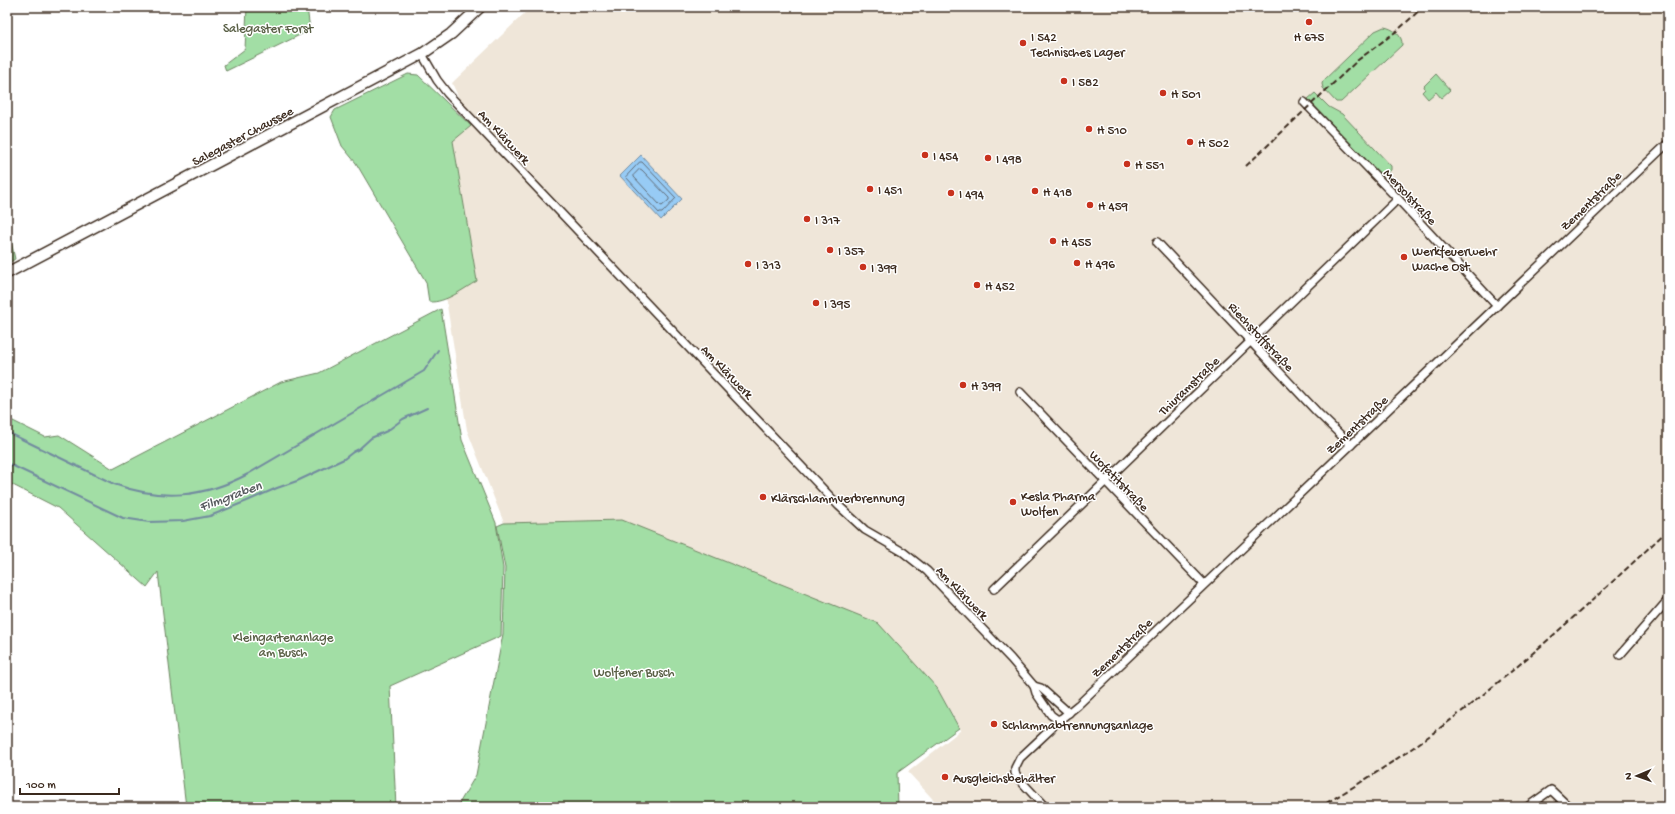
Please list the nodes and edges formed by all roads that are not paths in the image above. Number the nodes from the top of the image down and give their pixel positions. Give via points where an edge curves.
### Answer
1 (480, 7) edge
2 (422, 54) junction
3 (1305, 103) dead end
4 (1668, 143) edge
5 (1398, 199) junction
6 (1157, 242) dead end
7 (7, 274) edge
8 (1497, 306) junction
9 (1250, 342) junction
10 (1020, 392) dead end
11 (1351, 445) junction
12 (1106, 482) junction
13 (1204, 584) junction
14 (994, 589) dead end
15 (1668, 600) edge
16 (1620, 655) dead end
17 (1034, 686) junction
18 (1069, 713) junction
19 (1058, 720) junction
20 (1045, 807) edge
21 (1527, 807) edge
22 (1570, 807) edge

1 - 2 main road, Salegaster Chaussee via 451,34
2 - 7 main road, Salegaster Chaussee
2 - 17 street, Am Klärwerk via 447,93 843,510 865,530 903,552 921,566
3 - 5 street, Mersolstraße
4 - 8 street, Zementstraße
5 - 8 street, Mersolstraße
5 - 9 street, Thiuramstraße
6 - 9 street, Riechstoffstraße
8 - 11 street, Zementstraße
9 - 11 street, Riechstoffstraße
9 - 12 street, Thiuramstraße
10 - 12 street, Wofatitstraße
11 - 13 street, Zementstraße
12 - 13 street, Wofatitstraße
12 - 14 street, Thiuramstraße
13 - 18 street, Zementstraße
15 - 16 street
17 - 18 street, Am Klärwerk via 1041,688
17 - 19 street, Am Klärwerk via 1051,716
18 - 19 street, Zementstraße
19 - 20 street, Zementstraße via 1020,758 1015,768 1020,780
21 - 22 street via 1551,790

